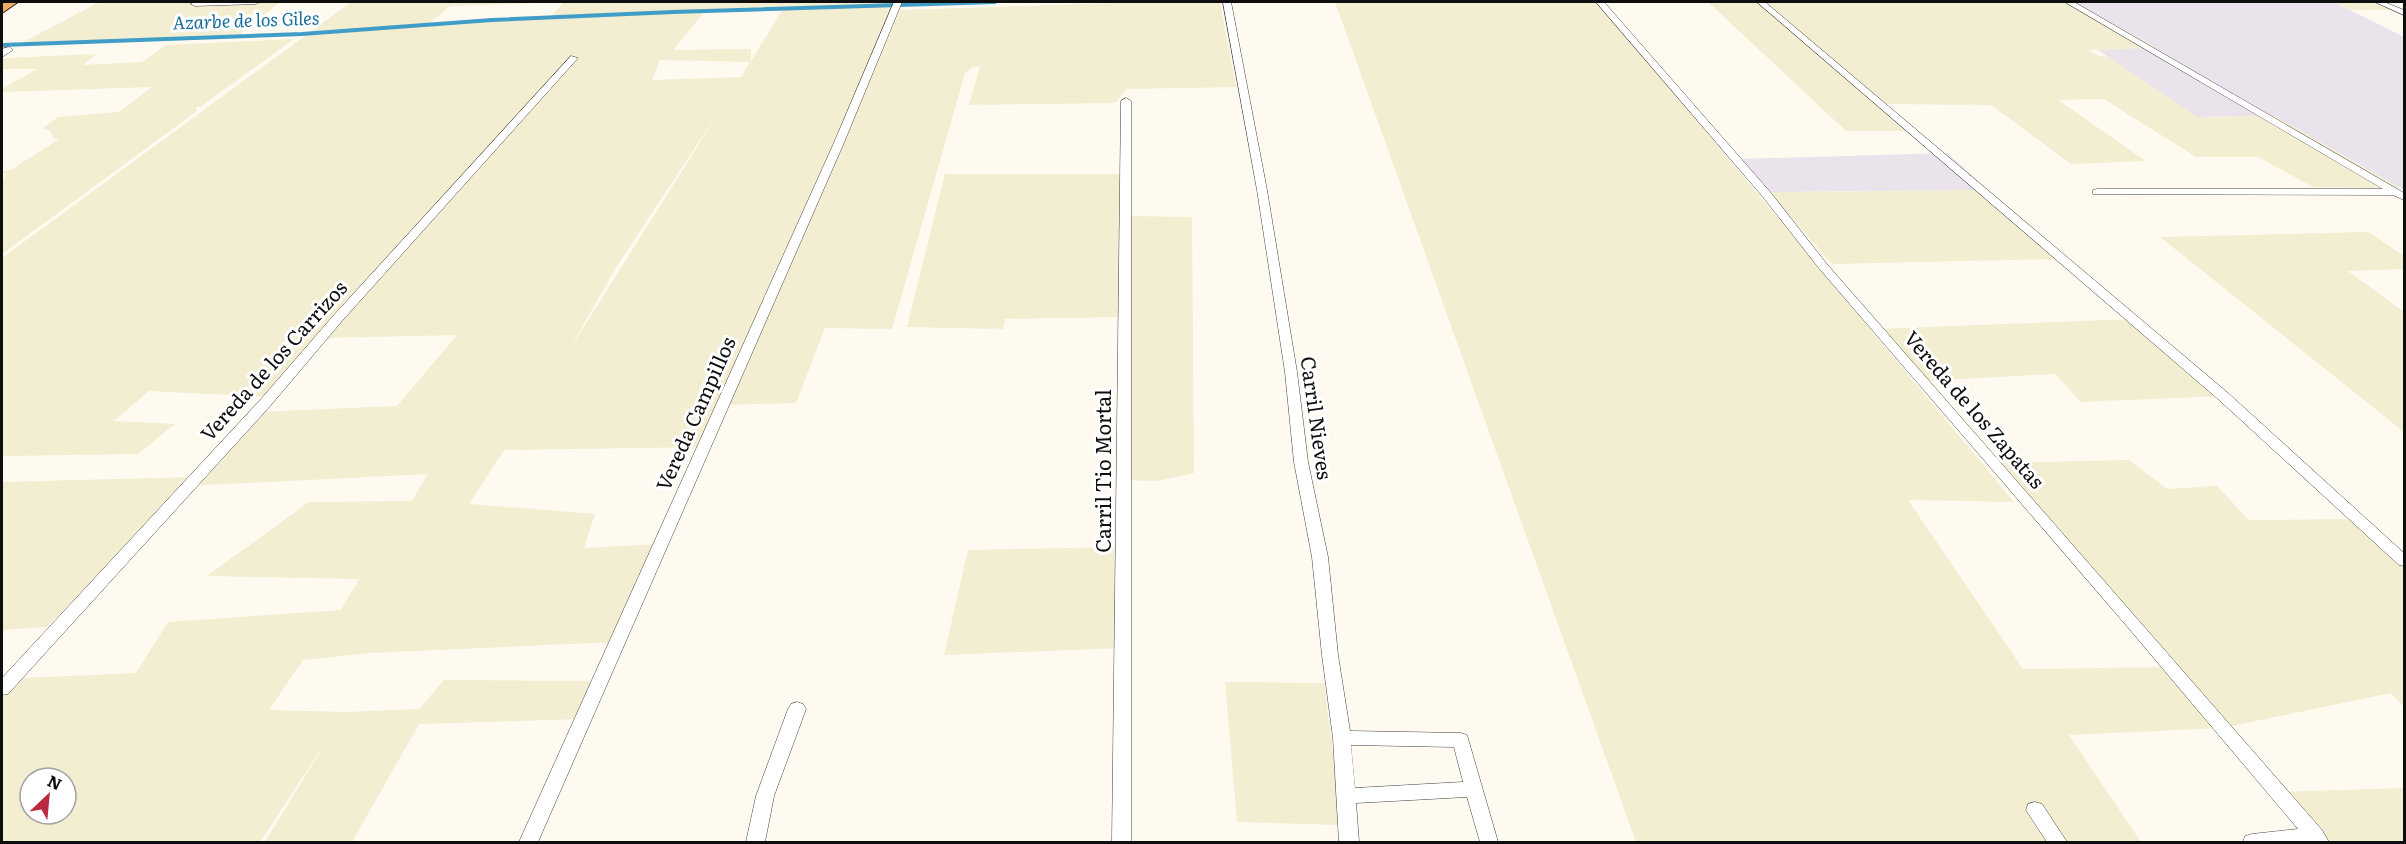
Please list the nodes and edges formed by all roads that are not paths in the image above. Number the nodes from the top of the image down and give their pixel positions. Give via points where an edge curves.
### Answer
1 (12, 2) edge
2 (198, 2) edge
3 (256, 2) edge
4 (898, 2) edge
5 (1227, 2) edge
6 (1600, 2) edge
7 (1761, 2) edge
8 (2068, 2) edge
9 (2379, 2) edge
10 (2, 9) edge
11 (2404, 13) edge
12 (574, 58) dead end
13 (1126, 100) dead end
14 (2097, 192) dead end
15 (2400, 195) edge
16 (2404, 561) edge
17 (2, 688) edge
18 (797, 709) dead end
19 (1342, 738) junction
20 (1474, 789) junction
21 (1346, 796) junction
22 (2035, 810) dead end
23 (2317, 839) edge
24 (2252, 842) edge
25 (528, 843) edge
26 (755, 843) edge
27 (1121, 843) edge
28 (1349, 843) edge
29 (1489, 843) edge
30 (2058, 843) edge

1 - 10 highway
2 - 3 street via 195,4
4 - 25 street, Vereda Campillos
5 - 19 street, Carril Nieves via 1262,189 1301,462 1320,557
6 - 23 street, Vereda de los Zapatas
7 - 16 street via 2223,396
8 - 15 street
9 - 11 street
12 - 17 street, Vereda de los Carrizos via 266,402
13 - 27 street, Carril Tio Mortal
14 - 15 street
18 - 26 street via 765,796
19 - 20 street via 1461,740
19 - 21 street, Carril Nieves
20 - 21 street
20 - 29 street
21 - 28 street, Carril Nieves
22 - 30 street
23 - 24 street

